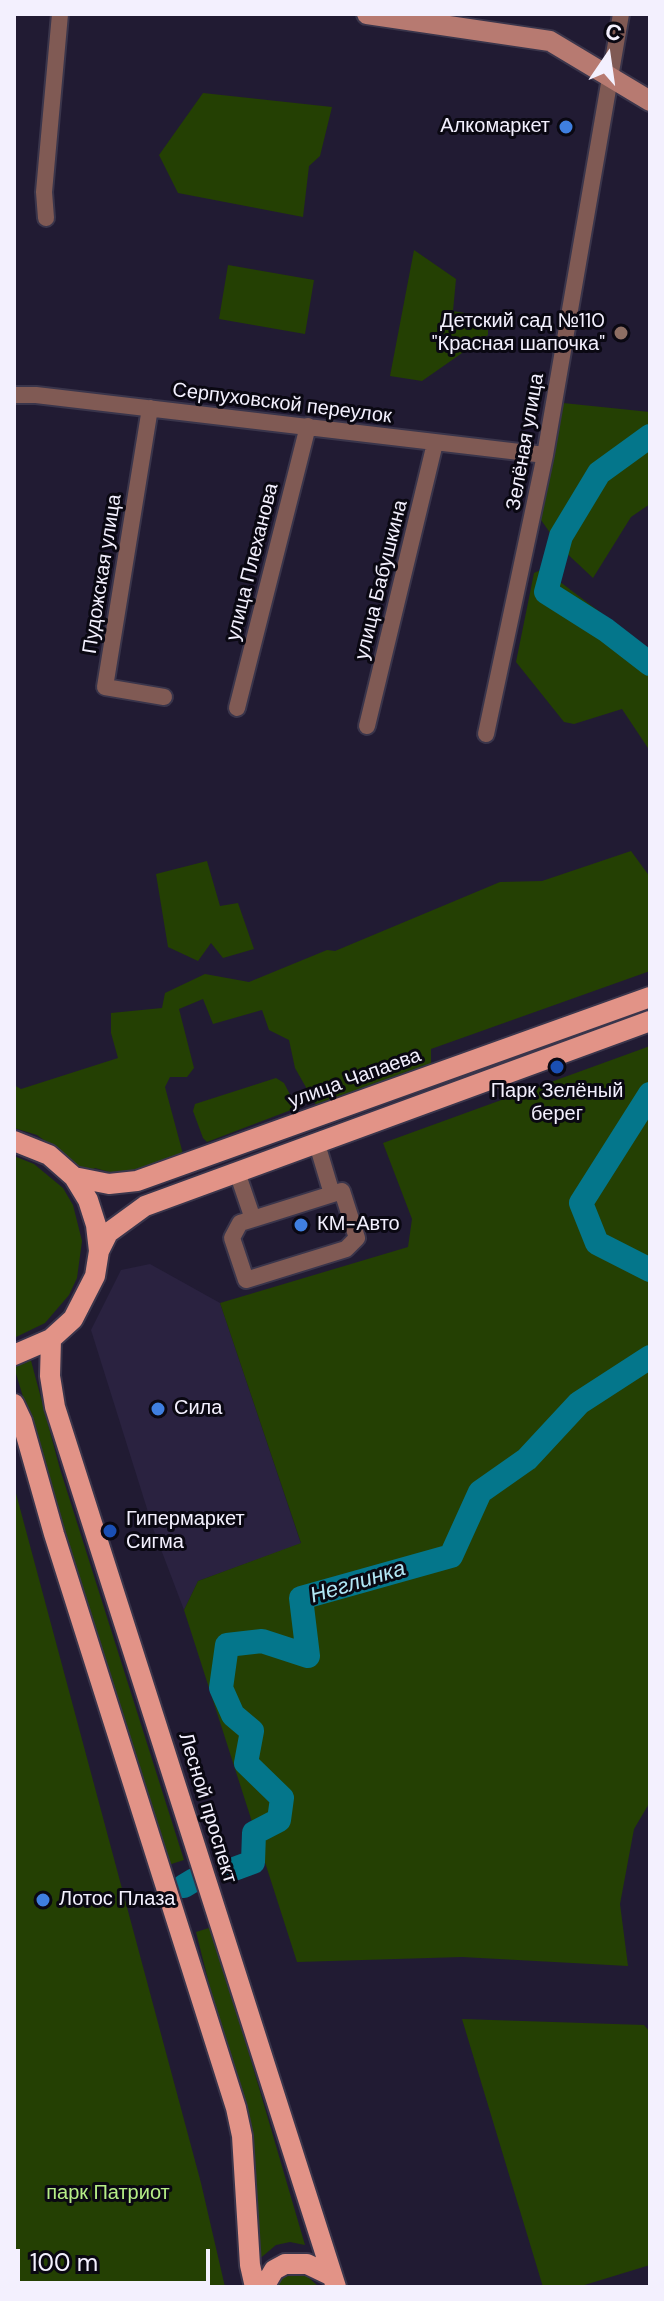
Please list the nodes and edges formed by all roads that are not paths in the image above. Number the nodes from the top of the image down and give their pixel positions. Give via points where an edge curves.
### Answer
1 (60, 14) edge
2 (367, 14) edge
3 (621, 14) edge
4 (611, 75) junction
5 (650, 101) edge
6 (46, 218) dead end
7 (14, 395) edge
8 (150, 408) junction
9 (308, 426) junction
10 (435, 443) junction
11 (545, 455) junction
12 (164, 697) dead end
13 (237, 708) dead end
14 (367, 726) dead end
15 (486, 734) dead end
16 (650, 997) edge
17 (650, 1021) edge
18 (14, 1141) edge
19 (317, 1144) junction
20 (237, 1172) junction
21 (74, 1177) junction
22 (332, 1194) junction
23 (253, 1219) junction
24 (99, 1251) junction
25 (51, 1339) junction
26 (14, 1355) edge
27 (14, 1404) edge
28 (334, 2281) edge
29 (255, 2287) edge
30 (264, 2287) edge

1 - 6 street
2 - 4 main road via 550,41
3 - 4 street, Зелёная улица
4 - 5 main road
4 - 11 street, Зелёная улица
7 - 8 street, Серпуховской переулок
8 - 9 street, Серпуховской переулок
8 - 12 street, Пудожская улица via 105,687
9 - 10 street, Серпуховской переулок
9 - 13 street, улица Плеханова
10 - 11 street, Серпуховской переулок
10 - 14 street, улица Бабушкина
11 - 15 street, Зелёная улица
16 - 21 main road, улица Чапаева via 137,1181 109,1184
17 - 19 main road
18 - 21 main road via 49,1155
19 - 20 main road
19 - 22 street
20 - 23 street
20 - 24 main road via 145,1206 108,1233
21 - 24 main road via 88,1200
22 - 23 street
22 - 23 street via 342,1191 357,1238 346,1249 246,1280 232,1238 240,1223
24 - 25 main road via 86,1299
25 - 26 main road
25 - 28 main road, Лесной проспект via 55,1407
27 - 29 main road via 239,2122
28 - 30 main road via 307,2264 285,2264 274,2270

